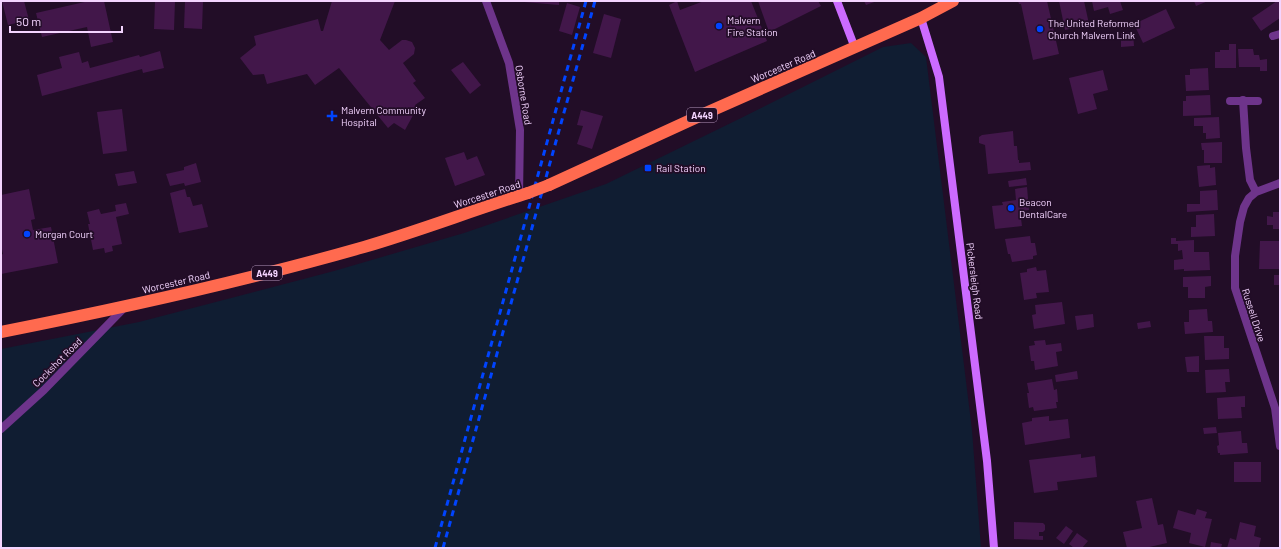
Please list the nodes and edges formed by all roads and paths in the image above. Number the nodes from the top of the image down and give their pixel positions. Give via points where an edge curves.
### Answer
1 (486, 1) edge
2 (838, 1) edge
3 (953, 1) edge
4 (921, 18) junction
5 (855, 48) junction
6 (1243, 100) junction
7 (1230, 101) dead end
8 (1258, 101) dead end
9 (1280, 183) edge
10 (1256, 192) junction
11 (524, 195) junction
12 (126, 306) junction
13 (1, 332) edge
14 (1, 429) edge
15 (1280, 446) edge
16 (994, 548) edge

1 - 11 street, Osborne Road via 509,63 520,130
2 - 5 street
3 - 4 highway, Worcester Road / A449
4 - 5 highway, Worcester Road / A449
4 - 16 street, Pickersleigh Road via 939,77 986,453
5 - 11 highway, Worcester Road / A449, bridge
6 - 7 street
6 - 8 street
6 - 10 street via 1250,180
9 - 10 street
10 - 15 street, Russell Drive via 1248,198 1240,222 1235,256 1235,288 1275,408
11 - 12 highway, Worcester Road / A449 via 365,246
12 - 13 highway, Worcester Road / A449
12 - 14 street, Cockshot Road via 44,390

